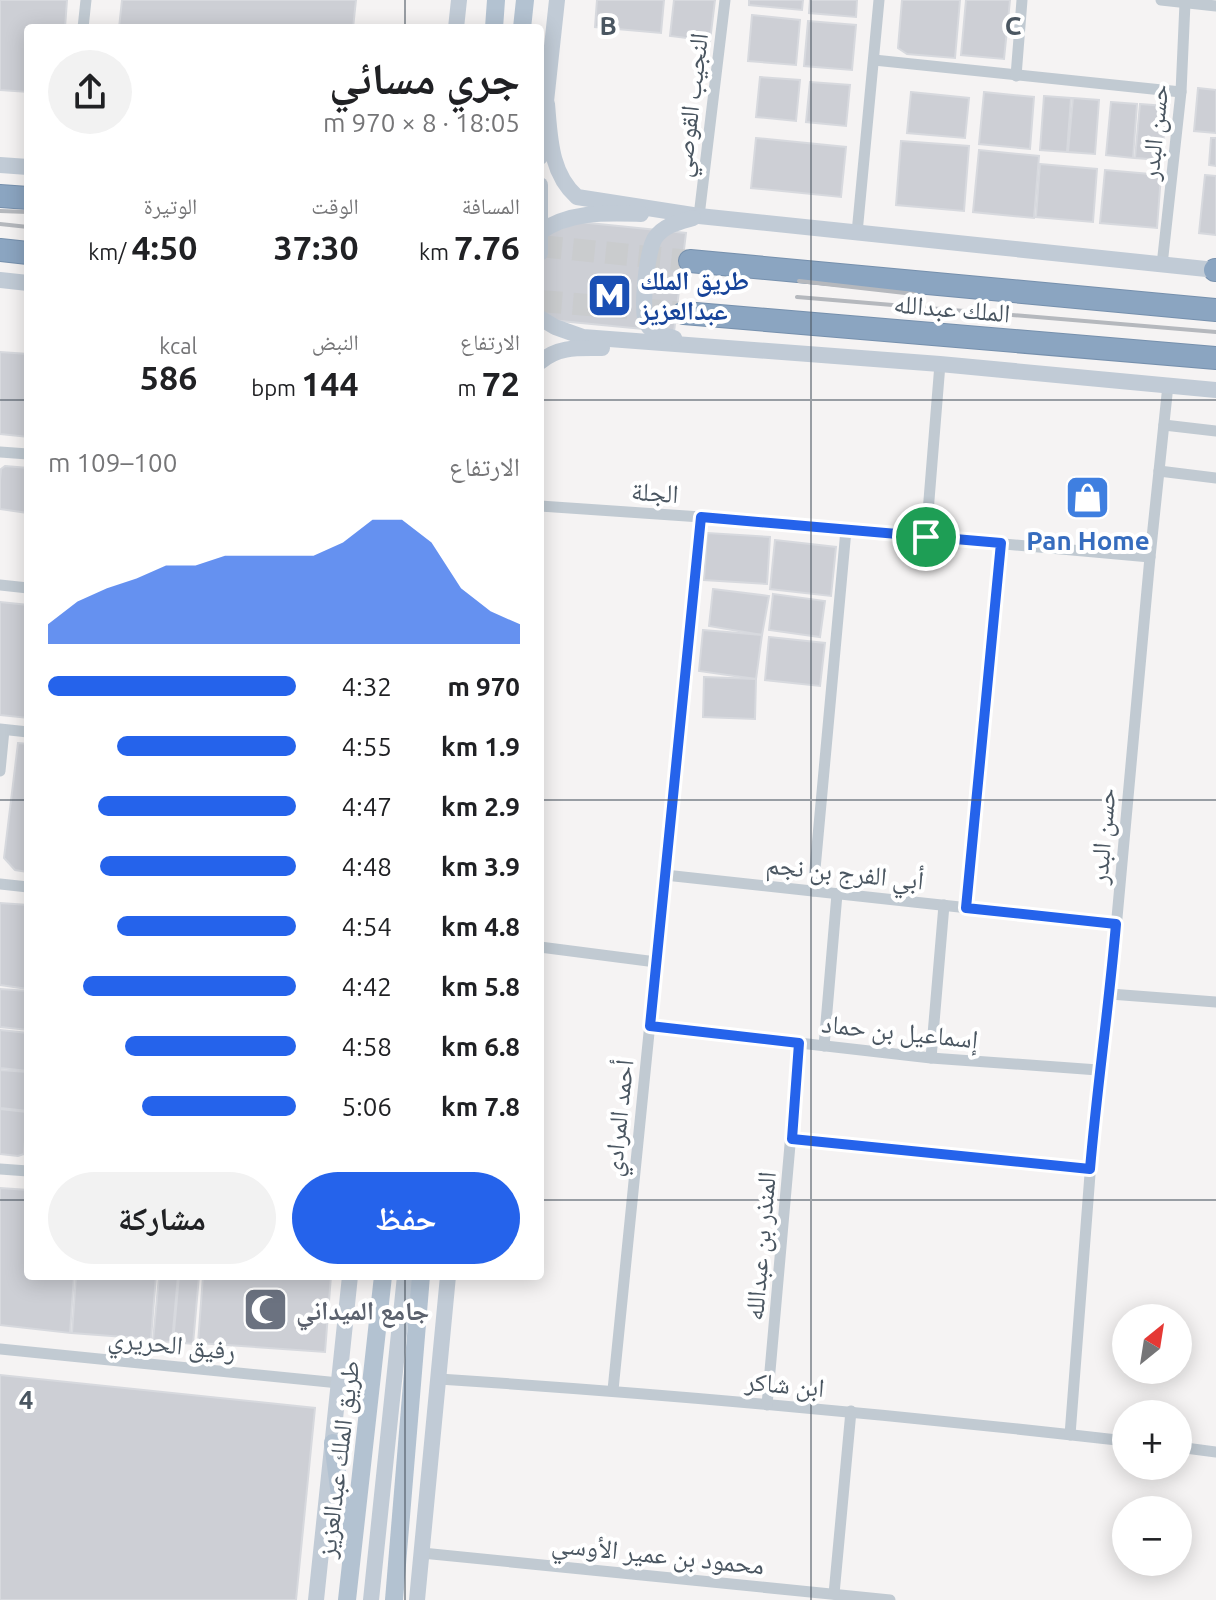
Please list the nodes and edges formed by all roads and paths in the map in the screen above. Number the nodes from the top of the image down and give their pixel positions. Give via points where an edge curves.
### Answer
1 (86, 0) edge
2 (459, 0) edge
3 (496, 0) edge
4 (525, 0) edge
5 (557, 0) edge
6 (725, 0) edge
7 (879, 0) edge
8 (1022, 0) edge
9 (1161, 0) edge
10 (1185, 3) junction
11 (1216, 6) edge
12 (83, 24) edge
13 (456, 24) edge
14 (494, 24) edge
15 (522, 24) edge
16 (874, 60) junction
17 (1016, 76) junction
18 (1181, 92) junction
19 (544, 102) edge
20 (544, 115) edge
21 (0, 165) edge
22 (24, 167) edge
23 (0, 196) edge
24 (24, 198) edge
25 (699, 216) junction
26 (544, 229) edge
27 (857, 233) junction
28 (0, 250) edge
29 (24, 253) edge
30 (690, 261) tunnel mouth
31 (1162, 265) junction
32 (1216, 270) edge
33 (0, 280) edge
34 (24, 283) edge
35 (1216, 310) edge
36 (684, 313) tunnel mouth
37 (544, 320) edge
38 (724, 348) junction
39 (544, 358) edge
40 (1216, 358) edge
41 (940, 364) junction
42 (1168, 385) junction
43 (1216, 390) edge
44 (1164, 425) junction
45 (1216, 431) edge
46 (0, 452) edge
47 (24, 454) edge
48 (1159, 471) junction
49 (1216, 478) edge
50 (544, 506) edge
51 (701, 517) junction
52 (846, 530) junction
53 (926, 537) junction
54 (1001, 543) junction
55 (1150, 557) junction
56 (0, 585) edge
57 (24, 588) edge
58 (2, 729) edge
59 (24, 732) edge
60 (0, 771) edge
61 (665, 875) junction
62 (0, 884) edge
63 (24, 887) edge
64 (813, 891) junction
65 (837, 894) junction
66 (944, 905) junction
67 (966, 908) junction
68 (1116, 924) junction
69 (544, 948) edge
70 (656, 962) junction
71 (1110, 994) junction
72 (1216, 1002) edge
73 (650, 1026) junction
74 (799, 1043) junction
75 (824, 1046) junction
76 (931, 1058) junction
77 (1098, 1070) junction
78 (792, 1139) junction
79 (0, 1169) edge
80 (1090, 1169) junction
81 (24, 1171) edge
82 (350, 1280) edge
83 (383, 1280) edge
84 (405, 1280) edge
85 (421, 1280) edge
86 (448, 1280) edge
87 (0, 1349) edge
88 (439, 1379) junction
89 (339, 1383) junction
90 (613, 1390) junction
91 (767, 1405) junction
92 (851, 1411) junction
93 (1070, 1435) junction
94 (1112, 1440) edge
95 (333, 1443) junction
96 (1192, 1449) edge
97 (1216, 1452) edge
98 (422, 1553) junction
99 (352, 1568) junction
100 (834, 1594) junction
101 (814, 1596) edge
102 (316, 1600) edge
103 (347, 1600) edge
104 (371, 1600) edge
105 (394, 1600) edge
106 (417, 1600) edge
107 (890, 1600) edge

1 - 12 street
2 - 13 main road
3 - 14 main road
4 - 15 main road
5 - 19 main road
6 - 25 street, النجيب القوصي
7 - 16 street
8 - 17 street
9 - 10 street
10 - 11 street
10 - 18 street, حسن البدر
16 - 17 street
16 - 27 street
17 - 18 street
18 - 31 street, حسن البدر
20 - 25 main road via 558,171 577,197
21 - 22 main road
23 - 24 highway
25 - 26 main road via 598,213 564,218
25 - 27 main road
25 - 38 main road via 668,225 656,236 643,315 649,328 664,336
27 - 31 main road
28 - 29 highway
30 - 35 highway, الملك عبدالله
31 - 32 main road
33 - 34 main road
36 - 40 highway, الملك عبدالله
37 - 38 main road via 583,337
38 - 39 main road via 564,348
38 - 41 main road
41 - 42 main road
41 - 53 street
42 - 43 main road
42 - 44 street, حسن البدر
44 - 45 street
44 - 48 street, حسن البدر
46 - 47 street
48 - 49 street
48 - 55 street, حسن البدر
50 - 51 street, الجلة
51 - 52 street, الجلة
51 - 61 street, أحمد المرادي
52 - 53 street, الجلة
52 - 64 street
53 - 54 street, الجلة
54 - 55 street, الجلة
54 - 67 street
55 - 68 street, حسن البدر
56 - 57 street
58 - 59 street
58 - 60 street
61 - 64 street, أبي الفرج بن نجم
61 - 70 street, أحمد المرادي
62 - 63 street
64 - 65 street, أبي الفرج بن نجم
65 - 66 street, أبي الفرج بن نجم
65 - 75 street
66 - 67 street, أبي الفرج بن نجم
66 - 76 street
67 - 68 street, أبي الفرج بن نجم
68 - 71 street, حسن البدر
69 - 70 street
70 - 73 street, أحمد المرادي
71 - 72 street
71 - 77 street, حسن البدر
73 - 74 street, إسماعيل بن حماد
73 - 90 street, أحمد المرادي
74 - 75 street, إسماعيل بن حماد
74 - 78 street, المنذر بن عبدالله
75 - 76 street, إسماعيل بن حماد
76 - 77 street, إسماعيل بن حماد
77 - 80 street, حسن البدر
78 - 80 street
78 - 91 street, المنذر بن عبدالله
79 - 81 street
80 - 93 street, حسن البدر
82 - 89 main road
83 - 99 main road, طريق الملك عبدالعزيز
84 - 104 main road
85 - 105 main road
86 - 88 main road
87 - 89 street, رفيق الحريري
88 - 90 street, ابن شاكر
88 - 98 main road
89 - 95 main road
90 - 91 street, ابن شاكر
91 - 92 street, ابن شاكر
92 - 93 street, ابن شاكر
92 - 100 street
93 - 94 street, ابن شاكر
95 - 99 main road
95 - 102 main road
96 - 97 street
98 - 101 street, محمود بن عمير الأوسي
98 - 106 main road
99 - 103 main road, طريق الملك عبدالعزيز
100 - 101 street, محمود بن عمير الأوسي
100 - 107 street, محمود بن عمير الأوسي

